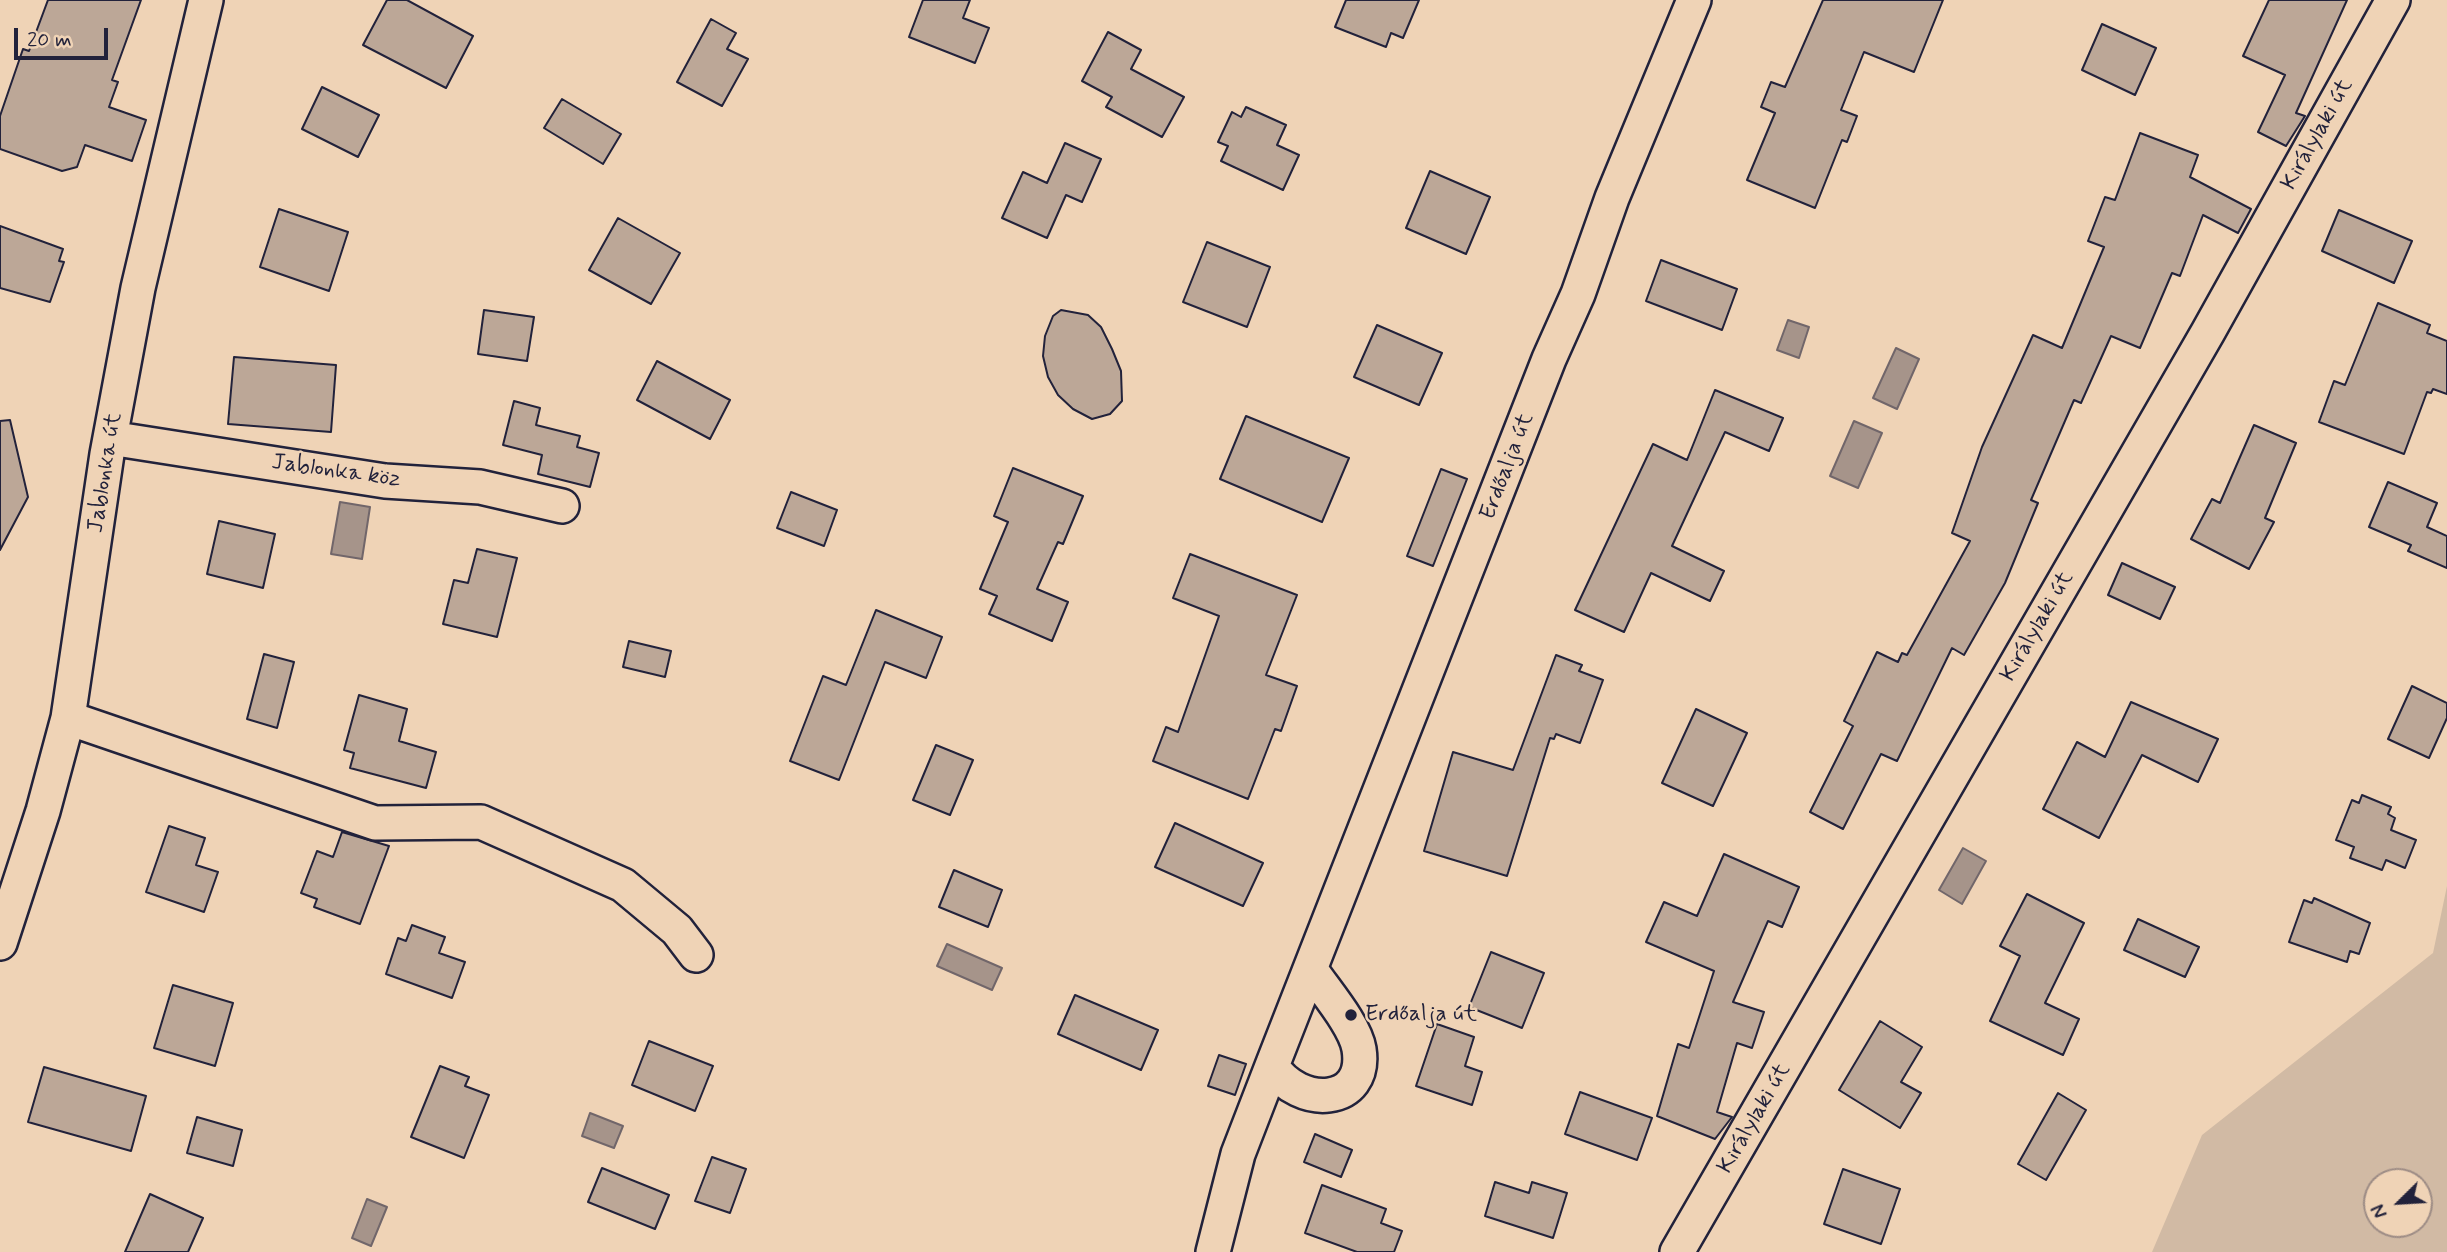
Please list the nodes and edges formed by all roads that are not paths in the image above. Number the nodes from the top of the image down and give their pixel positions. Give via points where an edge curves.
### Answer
1 (206, 0) edge
2 (1693, 0) edge
3 (2393, 0) edge
4 (110, 438) junction
5 (562, 506) dead end
6 (68, 718) junction
7 (0, 943) edge
8 (696, 955) dead end
9 (1311, 970) junction
10 (1272, 1066) junction
11 (1213, 1252) edge
12 (1677, 1252) edge

1 - 4 street, Jablonka út via 138,288
2 - 9 street, Erdőalja út
3 - 12 street, Királylaki út via 2214,321
4 - 5 street, Jablonka köz via 385,481 480,487
4 - 6 street, Jablonka út
6 - 7 street, Jablonka út
6 - 8 street via 375,823 481,822 623,885 677,930
9 - 10 street, Erdőalja út
9 - 10 street via 1355,1036 1358,1072 1344,1089 1317,1096 1281,1082
10 - 11 street, Erdőalja út via 1238,1154

